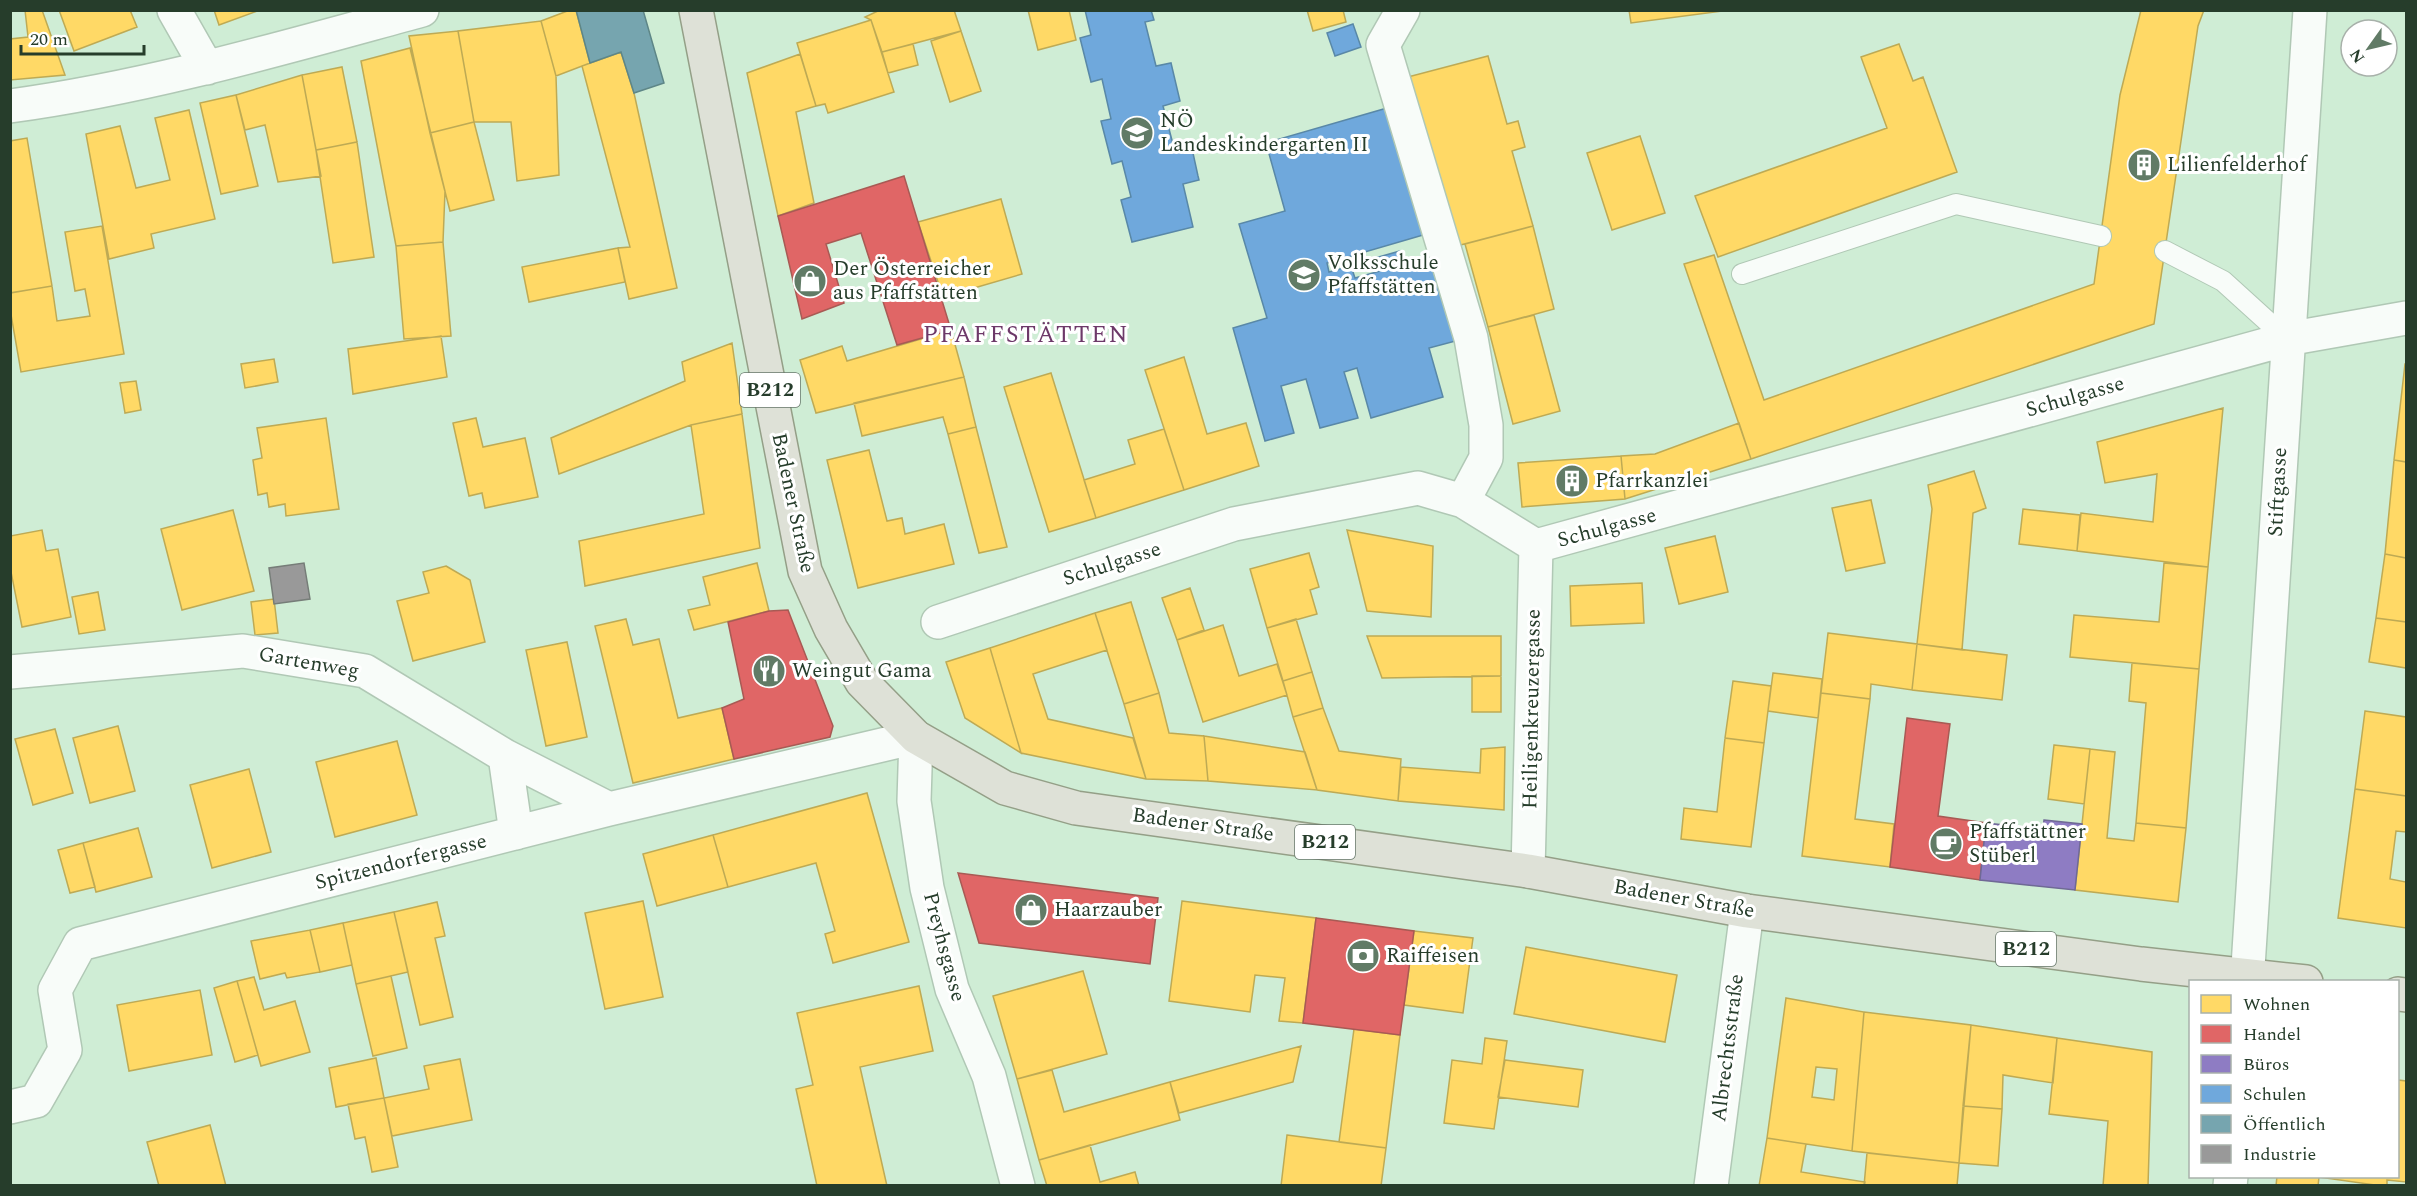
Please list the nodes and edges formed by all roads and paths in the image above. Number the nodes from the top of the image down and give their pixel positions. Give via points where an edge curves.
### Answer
1 (174, 10) edge
2 (423, 10) edge
3 (696, 10) edge
4 (1403, 10) edge
5 (2310, 10) edge
6 (207, 68) junction
7 (10, 106) edge
8 (2101, 236) dead end
9 (2165, 251) dead end
10 (1742, 274) dead end
11 (2406, 318) edge
12 (2287, 339) junction
13 (1463, 501) junction
14 (1536, 546) junction
15 (938, 622) dead end
16 (10, 672) edge
17 (916, 737) junction
18 (505, 756) junction
19 (609, 809) junction
20 (516, 833) junction
21 (1528, 871) junction
22 (1747, 911) junction
23 (2247, 978) edge
24 (2286, 980) edge
25 (10, 1107) edge
26 (1018, 1185) edge
27 (1711, 1185) edge

1 - 6 street
2 - 6 street
3 - 17 main road, Badener Straße / B212 via 805,571 831,629 862,682
4 - 13 street via 1383,45 1471,338 1486,425 1486,458
5 - 12 street, Stiftgasse
6 - 7 street
8 - 10 lane via 1956,204
9 - 12 lane via 2223,281
11 - 12 street, Schulgasse
12 - 14 street, Schulgasse
12 - 23 street, Stiftgasse
13 - 14 street, Schulgasse
13 - 15 street, Schulgasse via 1418,488 1234,524
14 - 21 street, Heiligenkreuzergasse
16 - 18 street, Gartenweg via 243,651 365,671
17 - 19 street, Spitzendorfergasse
17 - 21 main road, Badener Straße / B212 via 1005,789 1076,808
17 - 26 street, Preyhsgasse via 914,801 927,888 952,988 988,1076
18 - 19 street, Gartenweg
18 - 20 street
19 - 20 street, Spitzendorfergasse
20 - 25 street, Spitzendorfergasse via 80,944 55,990 65,1050 36,1101
21 - 22 main road, Badener Straße / B212
22 - 23 main road, Badener Straße / B212
22 - 27 street, Albrechtsstraße
23 - 24 main road, Badener Straße / B212

